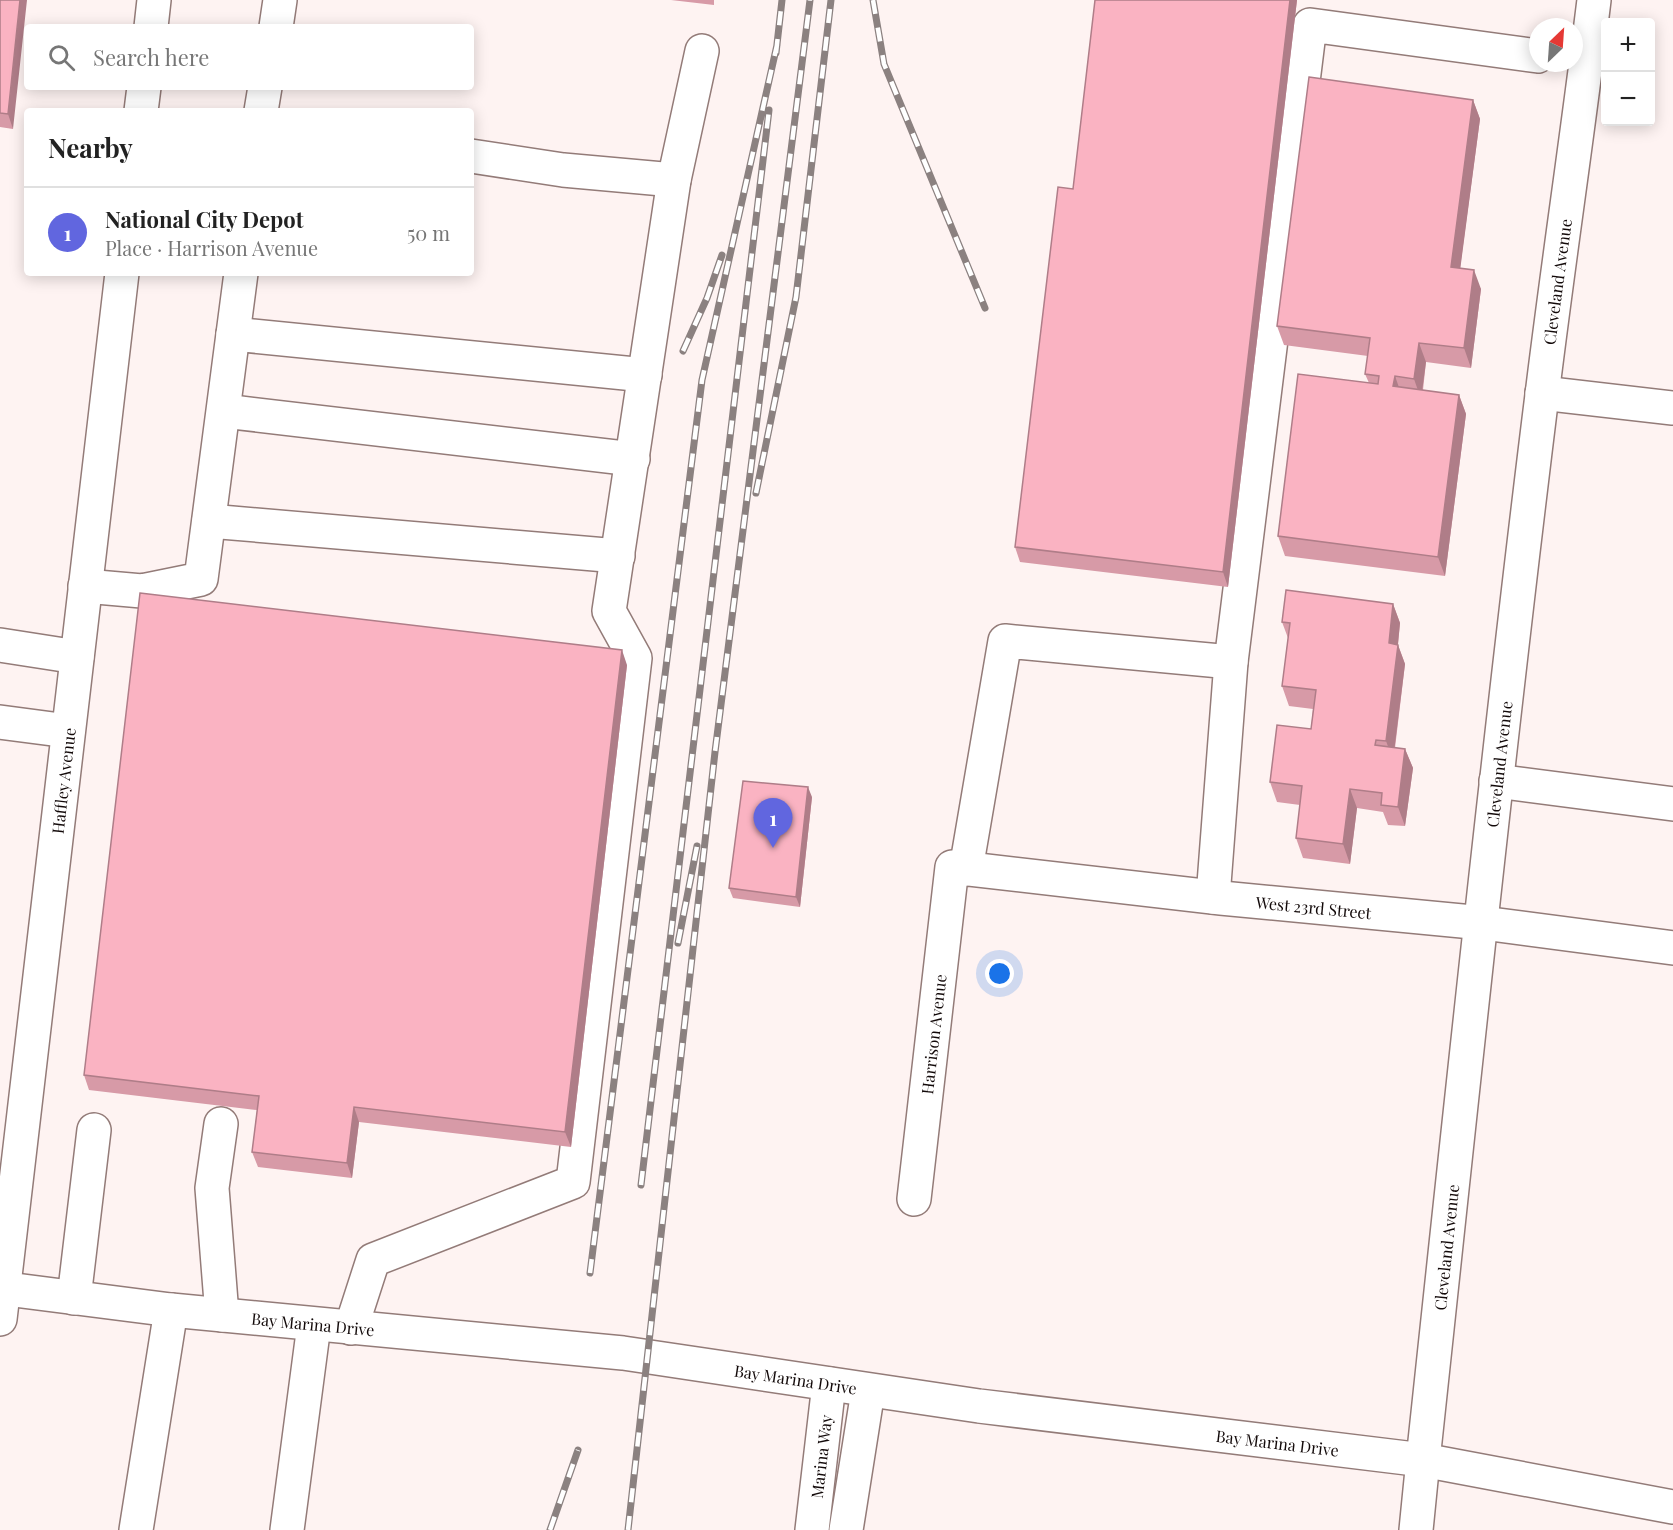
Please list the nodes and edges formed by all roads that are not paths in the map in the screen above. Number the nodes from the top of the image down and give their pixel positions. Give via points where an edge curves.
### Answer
1 (154, 0) edge
2 (280, 0) edge
3 (1594, 0) edge
4 (151, 24) edge
5 (276, 24) edge
6 (1583, 48) edge
7 (702, 51) dead end
8 (1529, 55) edge
9 (1579, 72) edge
10 (144, 90) edge
11 (264, 90) edge
12 (141, 108) edge
13 (262, 108) edge
14 (474, 156) edge
15 (674, 180) junction
16 (122, 276) edge
17 (241, 276) edge
18 (233, 334) junction
19 (645, 375) junction
20 (1542, 393) junction
21 (1673, 408) edge
22 (224, 411) junction
23 (633, 459) junction
24 (209, 521) junction
25 (618, 556) junction
26 (85, 586) junction
27 (0, 645) edge
28 (77, 657) junction
29 (1231, 662) junction
30 (0, 723) edge
31 (68, 731) junction
32 (1496, 781) junction
33 (1673, 804) edge
34 (959, 868) junction
35 (1213, 897) junction
36 (1483, 923) junction
37 (1673, 948) edge
38 (221, 1124) dead end
39 (94, 1130) dead end
40 (914, 1199) dead end
41 (1, 1298) edge
42 (74, 1298) junction
43 (171, 1310) junction
44 (222, 1315) junction
45 (314, 1324) junction
46 (351, 1328) junction
47 (829, 1384) junction
48 (868, 1391) junction
49 (1423, 1460) junction
50 (1588, 1490) junction
51 (1673, 1507) edge
52 (136, 1530) edge
53 (287, 1530) edge
54 (812, 1530) edge
55 (846, 1530) edge
56 (1416, 1530) edge
57 (1662, 1530) edge

1 - 4 main road
2 - 5 main road
3 - 6 main road, Cleveland Avenue
7 - 15 main road
8 - 29 main road via 1310,26
9 - 20 main road, Cleveland Avenue
10 - 12 main road
11 - 13 main road
14 - 15 main road via 563,170
15 - 19 main road
16 - 26 main road, Haffley Avenue
17 - 18 main road
18 - 19 main road
18 - 22 main road
19 - 23 main road
20 - 21 main road
20 - 32 main road, Cleveland Avenue
22 - 23 main road
22 - 24 main road
23 - 25 main road
24 - 25 main road
24 - 26 main road via 201,579 142,591
25 - 46 main road via 609,611 636,658 573,1182 374,1260
26 - 28 main road, Haffley Avenue
27 - 28 main road
28 - 31 main road, Haffley Avenue
29 - 34 main road, Harrison Avenue via 1005,641
29 - 35 main road
30 - 31 main road
31 - 41 main road, Haffley Avenue
32 - 33 main road
32 - 36 main road, Cleveland Avenue
34 - 35 main road, West 23rd Street
34 - 40 main road, Harrison Avenue
35 - 36 main road, West 23rd Street
36 - 37 main road, West 23rd Street
36 - 49 main road, Cleveland Avenue
38 - 44 main road via 212,1188
39 - 42 main road
41 - 42 main road, Bay Marina Drive
42 - 43 main road, Bay Marina Drive
43 - 44 main road, Bay Marina Drive
43 - 52 main road
44 - 45 main road, Bay Marina Drive
45 - 46 main road, Bay Marina Drive
45 - 53 main road
46 - 47 main road, Bay Marina Drive via 623,1353
47 - 48 main road, Bay Marina Drive
47 - 54 main road, Marina Way
48 - 49 main road, Bay Marina Drive
48 - 55 main road, Marina Way
49 - 50 main road, Bay Marina Drive
49 - 56 main road, Cleveland Avenue
50 - 51 main road, Bay Marina Drive
50 - 57 main road, Bay Marina Drive

